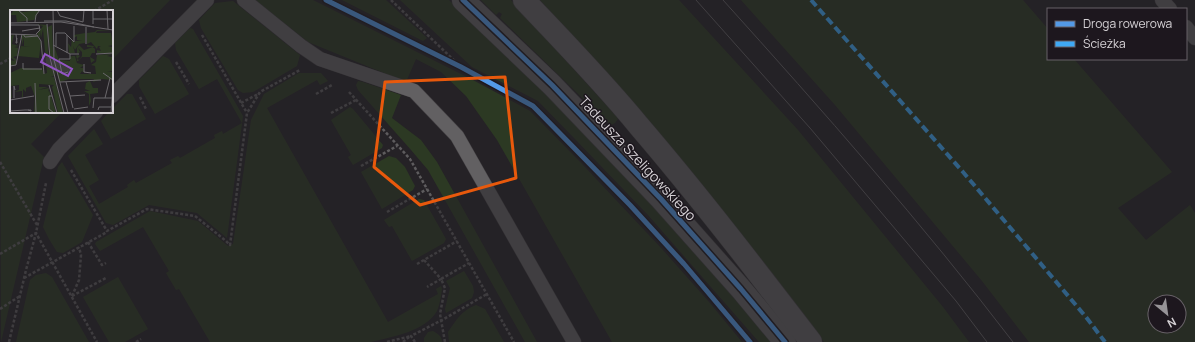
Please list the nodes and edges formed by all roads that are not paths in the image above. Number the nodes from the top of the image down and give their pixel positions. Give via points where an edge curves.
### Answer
1 (207, 0) edge
2 (244, 0) edge
3 (463, 0) edge
4 (524, 0) edge
5 (1162, 0) edge
6 (1169, 8) edge
7 (1187, 28) edge
8 (1195, 38) edge
9 (113, 95) edge
10 (95, 113) edge
11 (50, 162) road end
12 (574, 342) edge
13 (785, 342) edge
14 (812, 342) edge

1 - 9 lane
2 - 12 lane via 320,59 414,92 457,136
3 - 13 street, Tadeusza Szeligowskiego via 552,85 661,199
4 - 14 street, Tadeusza Szeligowskiego via 648,136
5 - 6 lane
7 - 8 lane
10 - 11 lane

